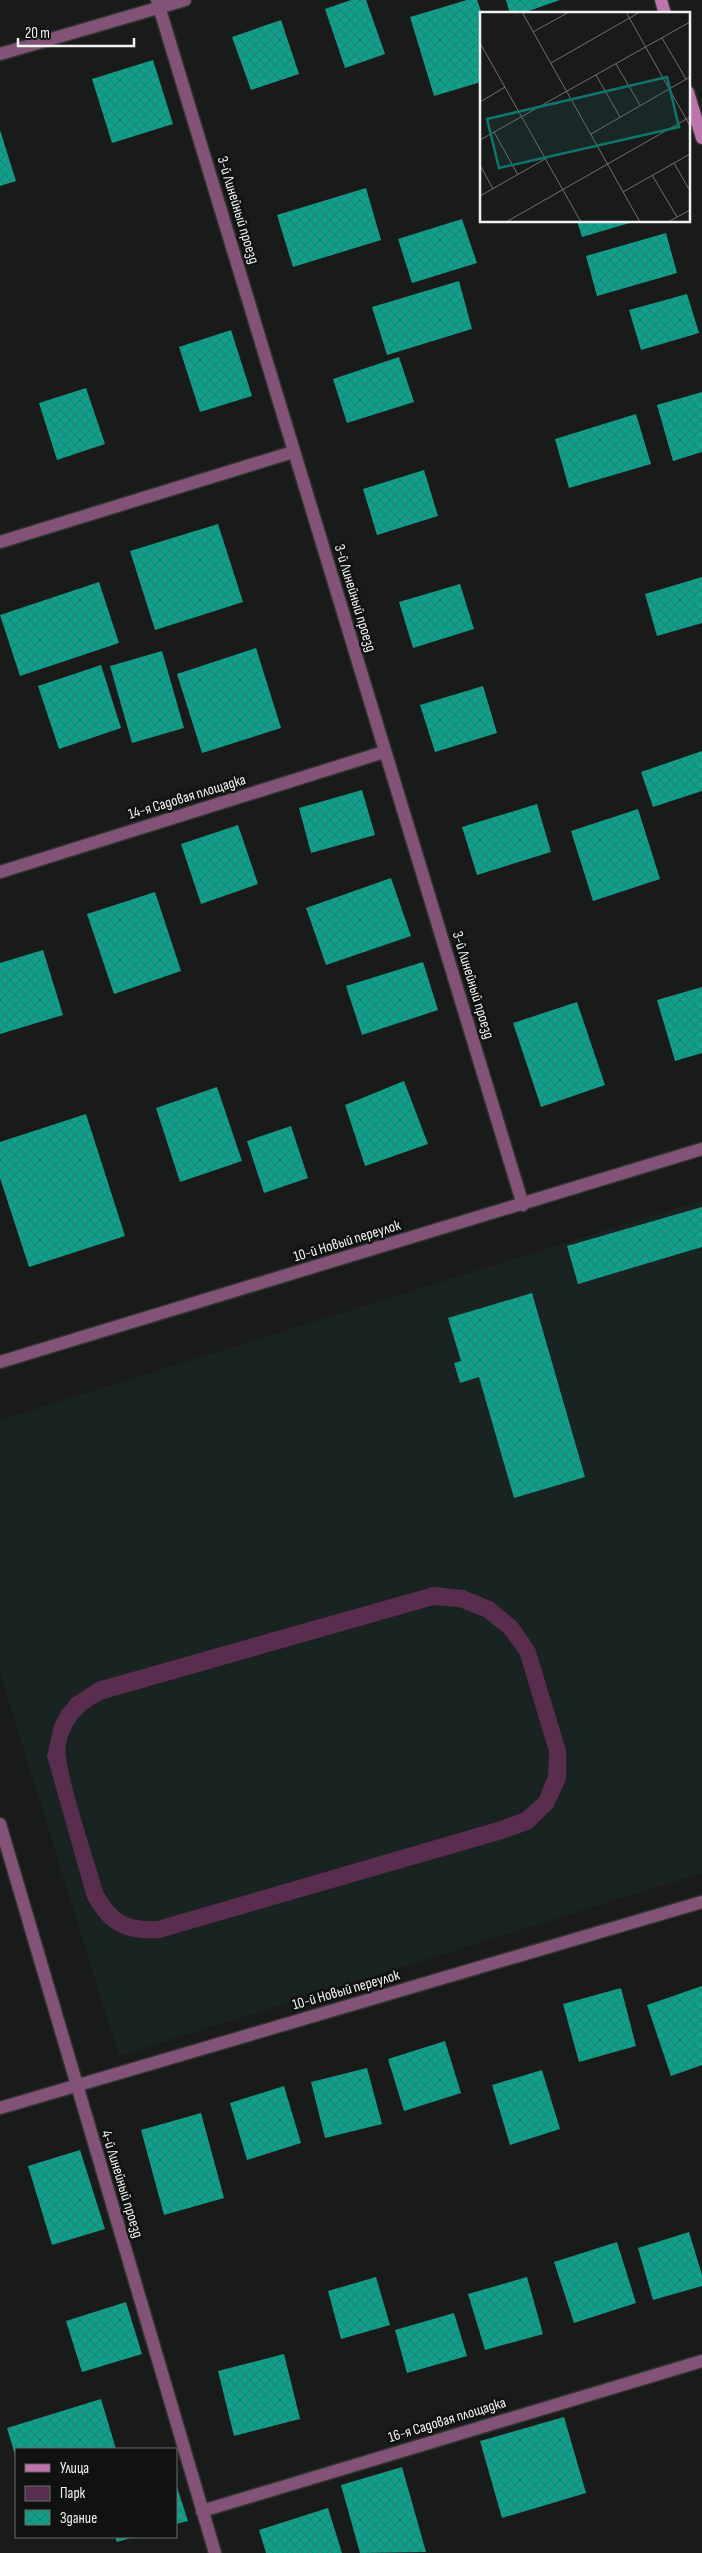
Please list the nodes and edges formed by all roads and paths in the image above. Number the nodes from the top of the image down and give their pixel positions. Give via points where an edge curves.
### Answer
1 (185, 0) edge
2 (158, 4) edge
3 (0, 54) edge
4 (690, 99) edge
5 (702, 138) edge
6 (293, 452) junction
7 (0, 542) edge
8 (384, 752) junction
9 (0, 872) edge
10 (702, 1149) edge
11 (524, 1205) junction
12 (0, 1362) edge
13 (0, 1824) edge
14 (702, 1902) edge
15 (76, 2086) junction
16 (0, 2108) edge
17 (702, 2361) edge
18 (202, 2512) junction
19 (215, 2553) edge

1 - 2 street
2 - 3 street
2 - 6 street, 3-й Линейный проезд
4 - 5 main road
6 - 7 street
6 - 8 street, 3-й Линейный проезд
8 - 9 street, 14-я Садовая площадка
8 - 11 street, 3-й Линейный проезд
10 - 11 street, 10-й Новый переулок
11 - 12 street, 10-й Новый переулок
13 - 15 street, 4-й Линейный проезд
14 - 15 street, 10-й Новый переулок
15 - 16 street, 10-й Новый переулок
15 - 18 street, 4-й Линейный проезд
17 - 18 street, 16-я Садовая площадка
18 - 19 street, 4-й Линейный проезд

